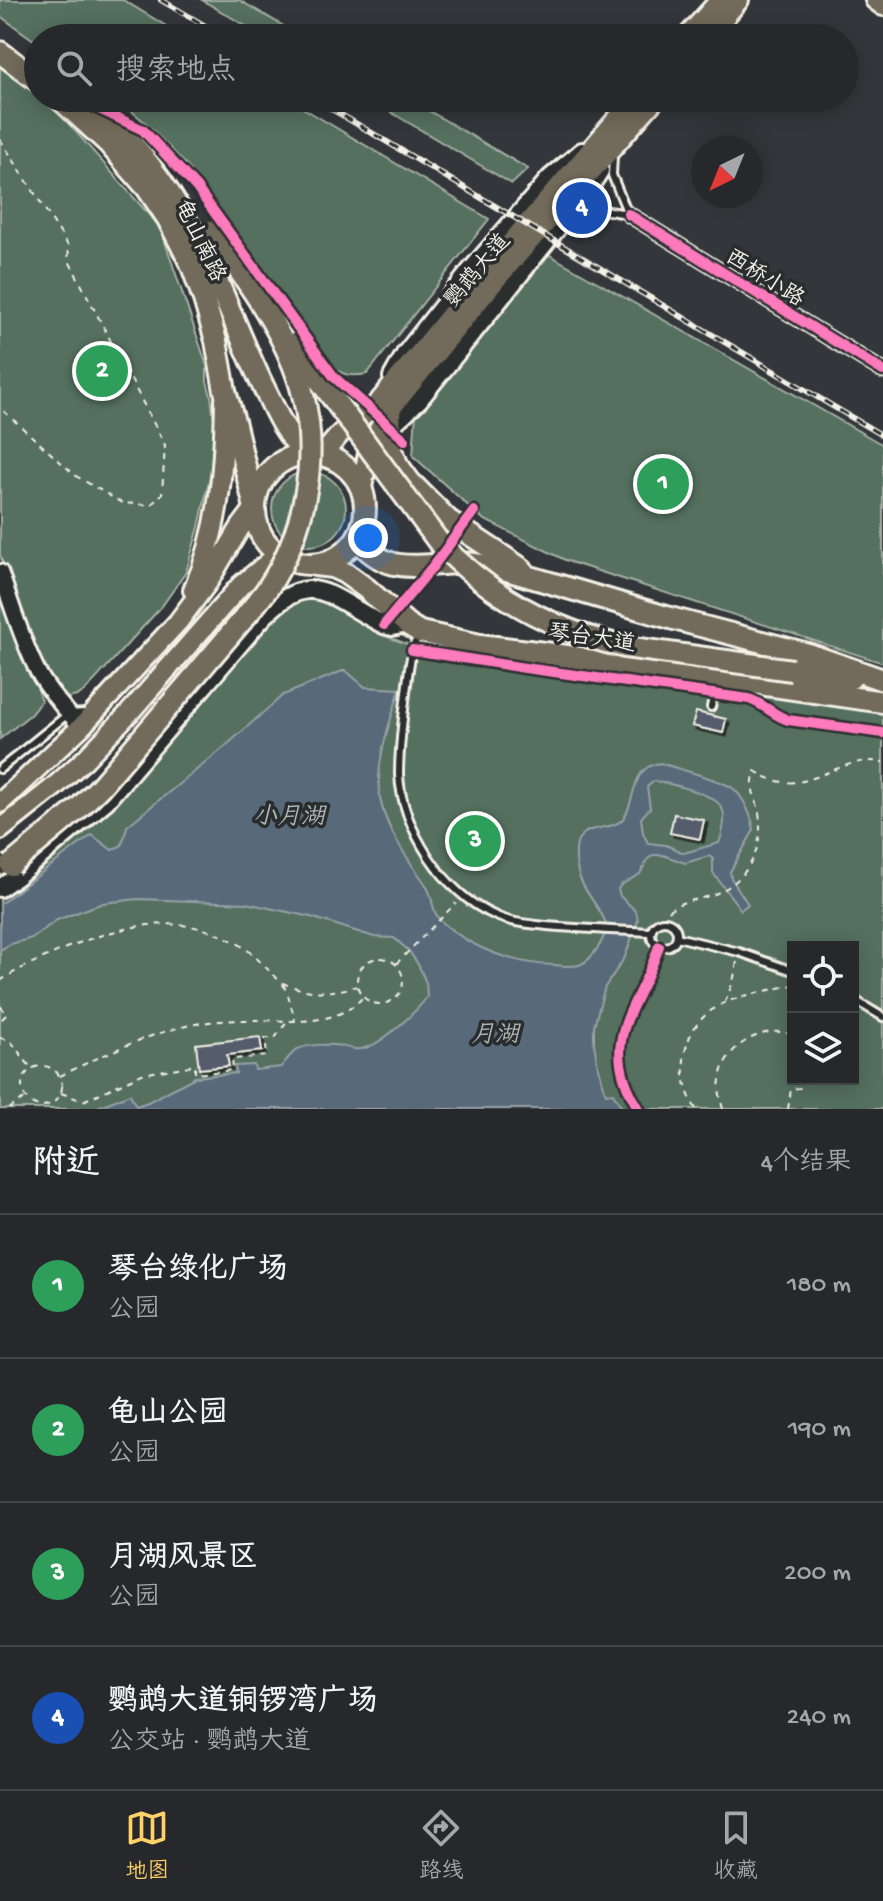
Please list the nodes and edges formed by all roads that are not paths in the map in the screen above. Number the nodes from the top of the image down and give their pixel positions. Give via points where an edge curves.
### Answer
1 (720, 0) edge
2 (739, 0) edge
3 (875, 0) edge
4 (883, 6) edge
5 (699, 24) edge
6 (719, 24) edge
7 (0, 36) edge
8 (0, 52) edge
9 (24, 54) edge
10 (24, 70) edge
11 (74, 112) edge
12 (99, 112) edge
13 (628, 112) edge
14 (642, 112) edge
15 (614, 140) junction
16 (162, 180) junction
17 (628, 214) junction
18 (565, 218) junction
19 (240, 270) junction
20 (883, 371) edge
21 (225, 391) junction
22 (386, 413) junction
23 (316, 454) junction
24 (362, 488) junction
25 (255, 508) junction
26 (359, 537) junction
27 (288, 560) junction
28 (315, 565) junction
29 (0, 572) edge
30 (542, 582) junction
31 (4, 595) edge
32 (178, 622) junction
33 (414, 628) junction
34 (717, 678) junction
35 (883, 682) edge
36 (883, 702) edge
37 (711, 707) dead end
38 (75, 720) junction
39 (0, 769) edge
40 (0, 803) edge
41 (0, 830) edge
42 (6, 869) edge
43 (0, 888) edge
44 (651, 932) junction
45 (677, 937) junction
46 (787, 969) edge
47 (859, 1003) edge
48 (883, 1017) edge

1 - 5 main road
2 - 6 main road
3 - 4 main road
7 - 9 highway
8 - 10 highway
11 - 21 highway, 龟山南路 via 135,173 168,219 204,299
12 - 16 highway, 龟山南路
13 - 15 main road, 鹦鹉大道
14 - 15 main road, 鹦鹉大道
15 - 17 lane via 612,175
15 - 18 main road via 587,191
15 - 22 main road, 鹦鹉大道
15 - 22 main road via 550,178 470,271 405,354
16 - 19 highway, bridge
16 - 23 highway via 209,266 283,426
17 - 18 lane via 590,208
17 - 20 street, 西桥小路
18 - 22 main road via 419,400
19 - 35 highway, bridge via 421,520 459,564 487,586 566,630 625,647
19 - 42 highway, bridge via 293,363 310,426 307,486 290,546 268,588 100,787
21 - 25 highway, 龟山南路
21 - 32 main road via 224,447 211,540
22 - 23 main road, 鹦鹉大道 via 340,434
22 - 24 main road, 鹦鹉大道 via 369,447
22 - 30 highway via 397,464 429,503
23 - 24 highway via 346,467
23 - 25 highway via 292,456 277,464 265,476
24 - 26 highway via 366,513
25 - 27 highway, 龟山南路 via 263,539
25 - 32 main road
26 - 28 highway via 340,556
26 - 30 highway, 琴台大道 via 376,558 392,564 479,564
27 - 28 highway, 琴台大道
27 - 41 main road via 269,562 256,571 85,759
28 - 33 highway, 琴台大道 via 345,573
29 - 31 street
30 - 35 highway, 琴台大道 via 808,654
31 - 38 street via 39,675
32 - 38 main road via 95,712
33 - 34 highway, 琴台大道 via 480,645
33 - 43 main road via 384,625 325,592 296,592 280,601 106,801
33 - 44 lane via 399,776 409,820 434,863 475,905 516,922
34 - 36 highway, 琴台大道
34 - 37 lane
38 - 39 lane
38 - 40 main road
44 - 45 lane via 659,946 668,947
44 - 45 lane via 667,921
45 - 46 lane
47 - 48 lane

